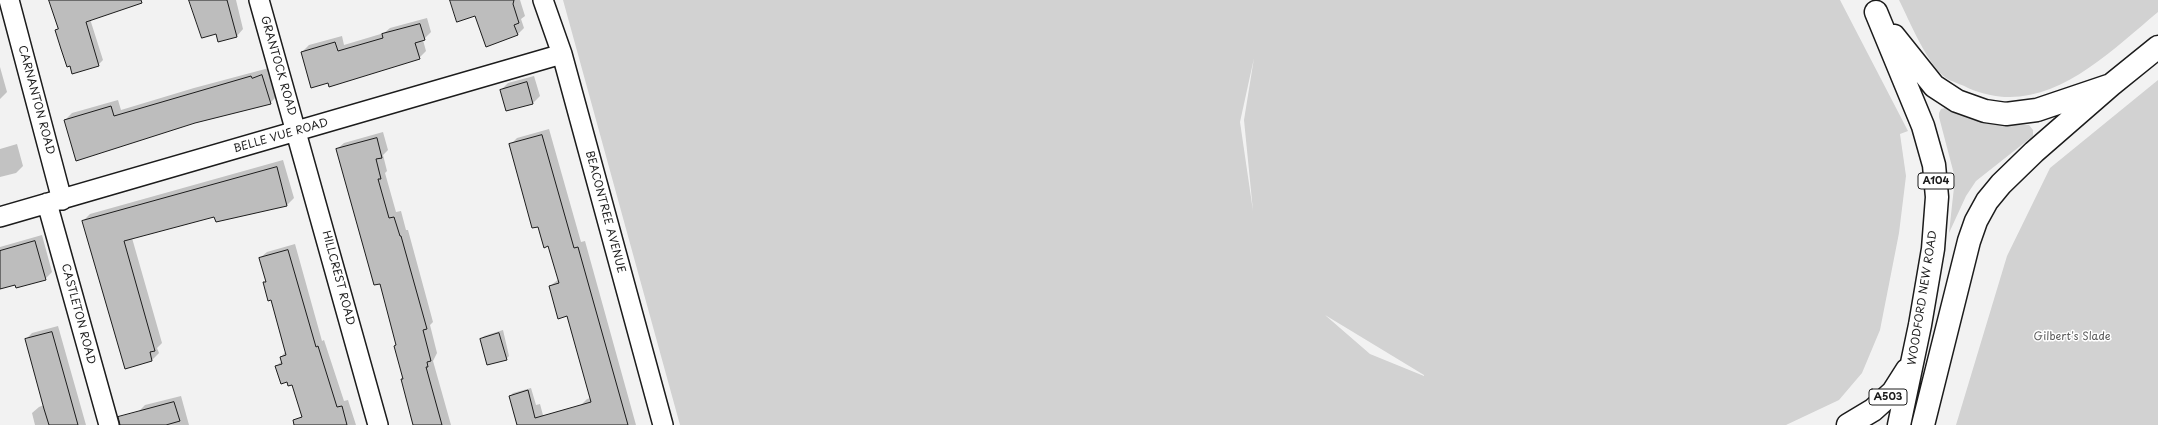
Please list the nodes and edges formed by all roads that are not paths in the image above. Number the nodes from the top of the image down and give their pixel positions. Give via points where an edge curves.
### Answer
1 (9, 0) edge
2 (259, 0) edge
3 (543, 0) edge
4 (1872, 6) edge
5 (2158, 47) edge
6 (562, 54) junction
7 (2111, 86) junction
8 (297, 132) junction
9 (55, 201) junction
10 (0, 217) edge
11 (1914, 359) junction
12 (1931, 387) junction
13 (1896, 421) edge
14 (108, 425) edge
15 (378, 425) edge
16 (663, 425) edge
17 (1848, 425) edge
18 (1923, 425) edge

1 - 9 street, CARNANTON ROAD
2 - 8 street, GRANTOCK ROAD
3 - 6 street, BEACONTREE AVENUE
4 - 7 main road via 1934,86 1957,101 1977,109 2006,114 2032,111
4 - 11 main road, WOODFORD NEW ROAD / A104 via 1921,122 1934,165 1937,197 1933,249
5 - 7 main road
6 - 8 street, BELLE VUE ROAD
6 - 16 street, BEACONTREE AVENUE
7 - 12 main road via 2034,152 1986,201 1969,241
8 - 9 street, BELLE VUE ROAD
8 - 15 street, HILLCREST ROAD
9 - 10 street, BELLE VUE ROAD
9 - 14 street, CASTLETON ROAD
11 - 13 main road, WOODFORD NEW ROAD / A104
11 - 17 main road, A503 via 1893,392 1873,410
12 - 13 main road, A503
12 - 18 main road

